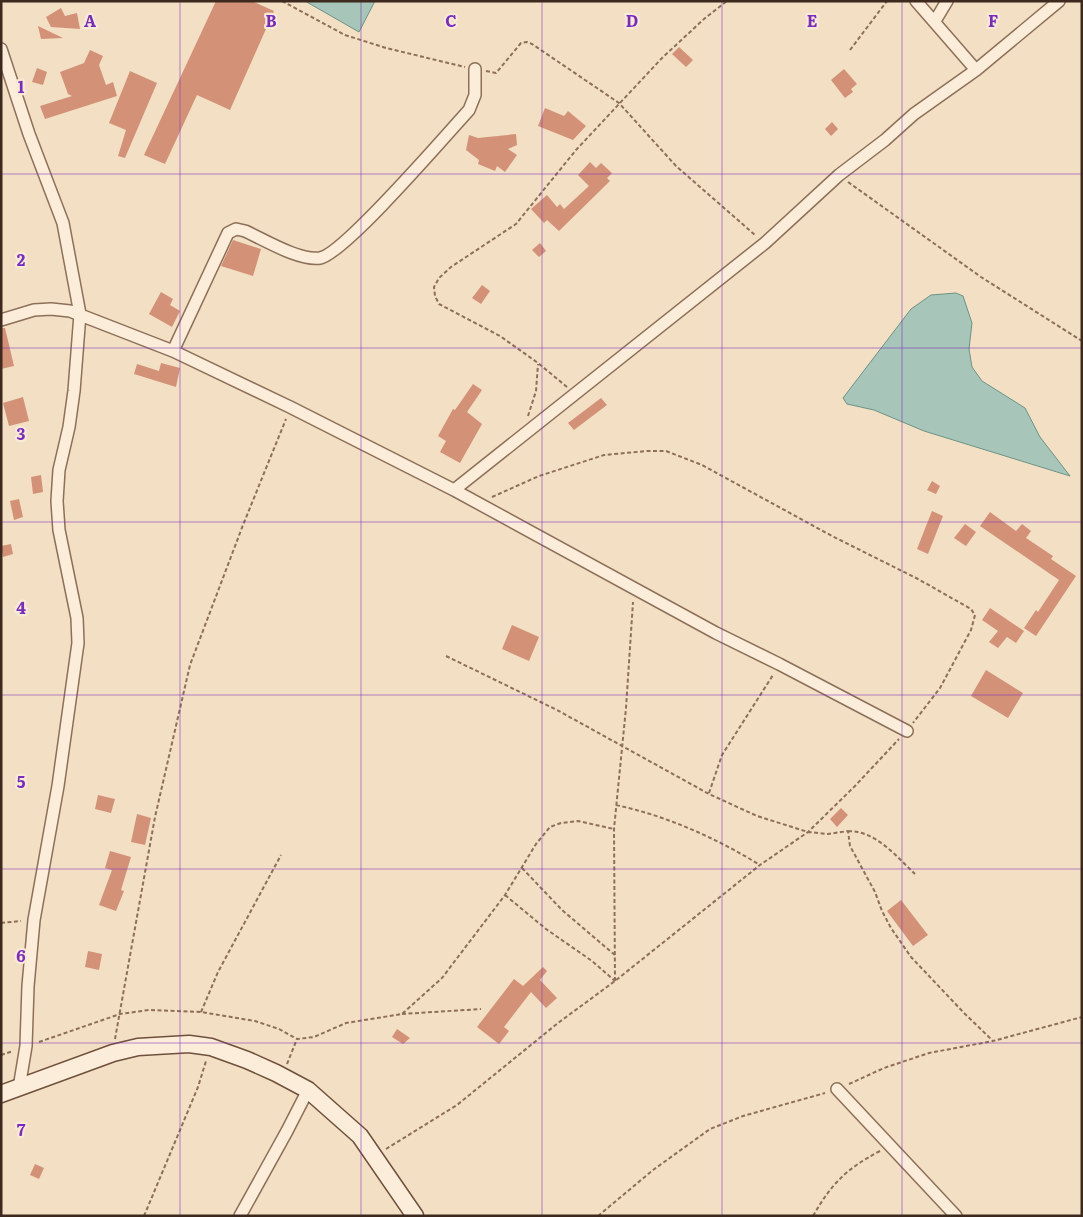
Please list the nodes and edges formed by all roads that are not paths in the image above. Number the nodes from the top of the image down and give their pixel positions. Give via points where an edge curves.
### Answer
1 (916, 1) edge
2 (948, 1) edge
3 (1059, 1) edge
4 (935, 21) junction
5 (1, 50) edge
6 (475, 69) road end
7 (976, 70) junction
8 (80, 314) junction
9 (1, 320) edge
10 (173, 351) junction
11 (454, 490) junction
12 (907, 731) road end
13 (19, 1088) junction
14 (837, 1089) road end
15 (308, 1090) junction
16 (1, 1094) edge
17 (240, 1216) edge
18 (415, 1216) edge
19 (956, 1216) edge

1 - 4 street
2 - 4 street
3 - 7 street
4 - 7 street
5 - 8 street via 63,223
6 - 10 street via 475,95 469,110 377,210 335,250 321,258 301,256 245,231 236,229 228,233
7 - 11 street via 914,114 839,175 765,243
8 - 9 street via 70,310 42,309
8 - 10 street
8 - 13 street via 74,391 59,470 58,501 59,530 77,618 78,643 58,786 34,920 26,1046
10 - 11 street
11 - 12 street via 716,633
13 - 15 street via 113,1053 138,1047 189,1044 211,1047 276,1073
13 - 16 street
14 - 19 street
15 - 17 street
15 - 18 street via 360,1136

